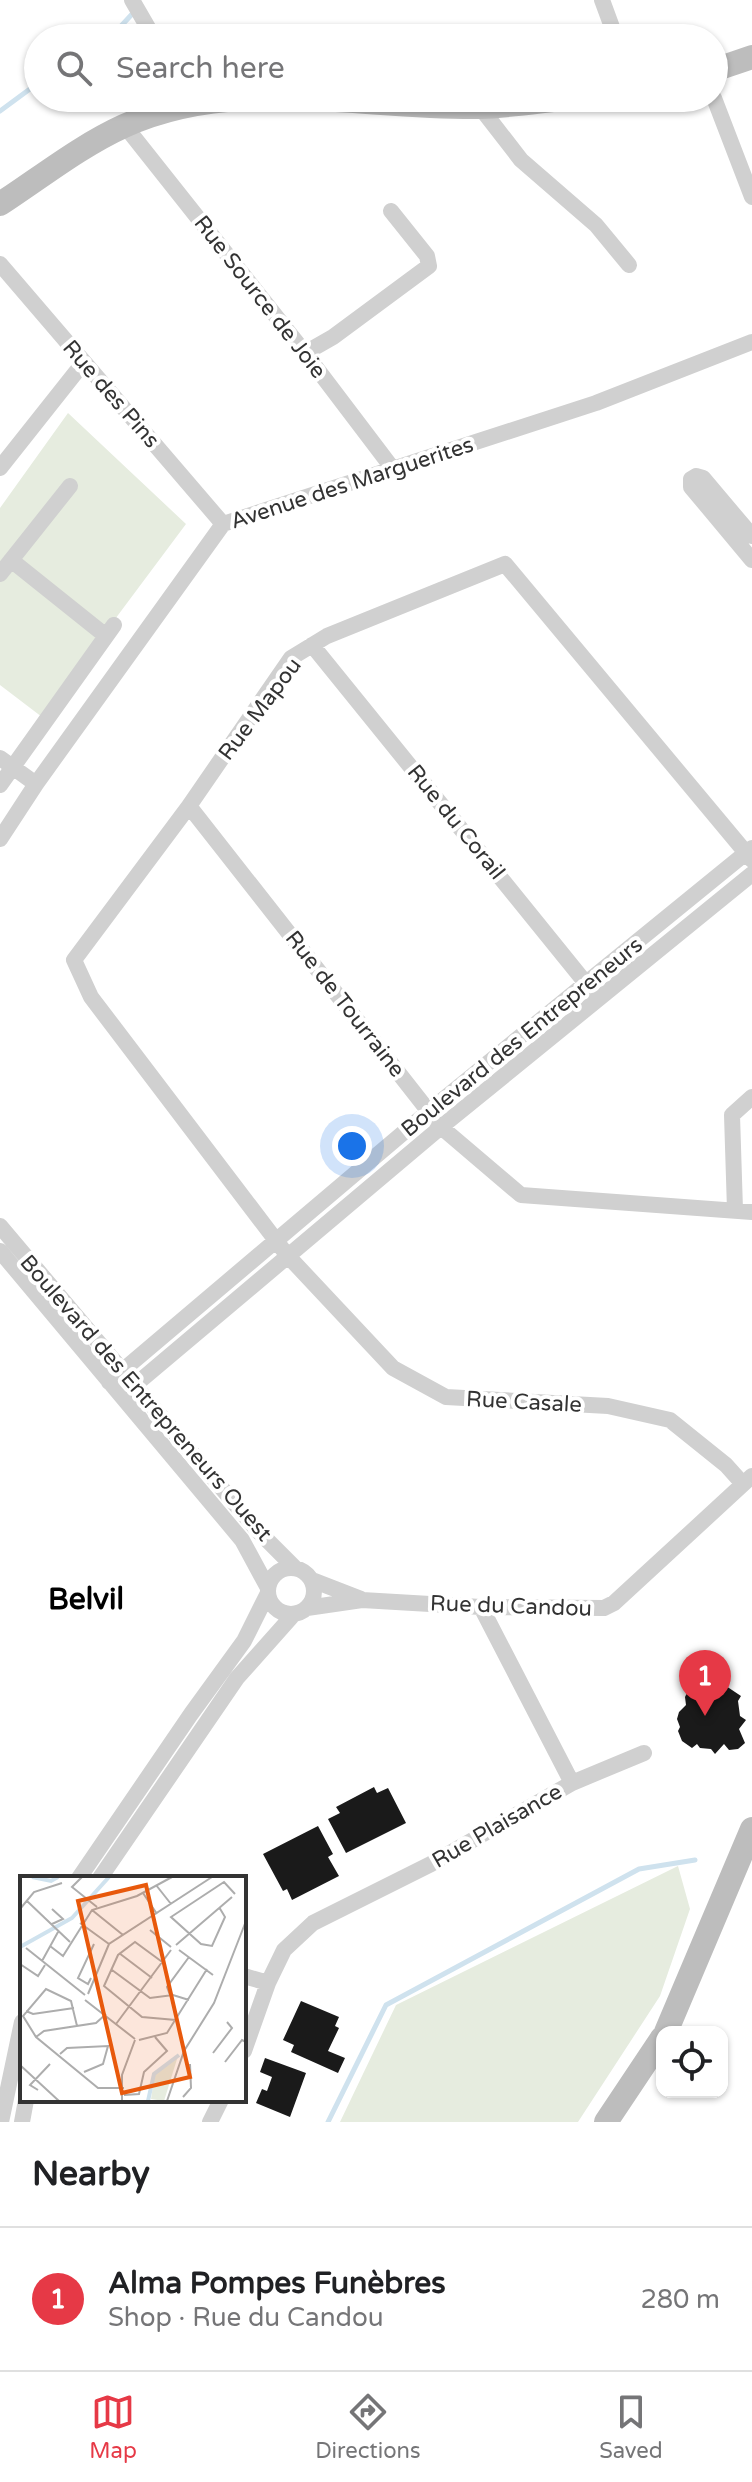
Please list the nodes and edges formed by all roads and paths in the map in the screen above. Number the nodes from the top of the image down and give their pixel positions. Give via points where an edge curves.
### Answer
1 (132, 0) edge
2 (602, 0) edge
3 (146, 24) edge
4 (611, 24) edge
5 (752, 57) edge
6 (728, 65) edge
7 (162, 112) edge
8 (484, 112) edge
9 (719, 112) edge
10 (125, 126) junction
11 (752, 197) edge
12 (0, 204) edge
13 (391, 211) dead end
14 (0, 264) edge
15 (629, 265) dead end
16 (752, 342) edge
17 (305, 353) junction
18 (84, 362) junction
19 (0, 468) edge
20 (393, 469) junction
21 (70, 486) dead end
22 (223, 524) junction
23 (752, 536) edge
24 (11, 560) junction
25 (752, 560) edge
26 (0, 574) edge
27 (312, 645) junction
28 (6, 763) edge
29 (36, 784) junction
30 (0, 785) edge
31 (189, 806) junction
32 (0, 839) edge
33 (750, 854) edge
34 (752, 874) edge
35 (587, 984) junction
36 (599, 999) junction
37 (752, 1097) edge
38 (429, 1111) junction
39 (441, 1127) junction
40 (744, 1211) edge
41 (0, 1226) edge
42 (276, 1240) junction
43 (287, 1255) junction
44 (8, 1259) edge
45 (116, 1376) junction
46 (128, 1391) junction
47 (748, 1480) edge
48 (295, 1568) junction
49 (312, 1580) junction
50 (268, 1591) junction
51 (362, 1600) junction
52 (481, 1607) junction
53 (300, 1611) junction
54 (223, 1667) junction
55 (237, 1678) junction
56 (644, 1753) dead end
57 (572, 1783) junction
58 (134, 1812) junction
59 (752, 1829) edge
60 (81, 1876) edge
61 (101, 1876) edge
62 (246, 1977) edge
63 (268, 1983) junction
64 (669, 2026) edge
65 (20, 2031) edge
66 (246, 2045) edge
67 (656, 2047) edge
68 (11, 2073) edge
69 (26, 2102) edge
70 (220, 2102) edge
71 (1, 2122) edge
72 (22, 2122) edge
73 (210, 2122) edge
74 (606, 2122) edge

1 - 3 street
2 - 4 street
5 - 6 street
7 - 10 street
8 - 15 street via 521,160 596,225
9 - 11 street
10 - 12 street
10 - 17 street, Rue Source de Joie
13 - 17 street via 427,256 429,266
14 - 18 street, Rue des Pins
16 - 20 street, Avenue des Marguerites via 596,403
17 - 20 street, Rue Source de Joie
18 - 19 street
18 - 22 street, Rue des Pins
20 - 22 street, Avenue des Marguerites
21 - 24 street
22 - 29 street, Avenue des Marguerites
23 - 25 street via 703,478 691,479 691,487
24 - 26 street
24 - 28 street via 110,630
27 - 31 street, Rue Mapou via 291,658
27 - 33 street, Rue Mapou via 505,564
27 - 35 street, Rue du Corail
28 - 29 street
28 - 30 street
29 - 32 street, Avenue des Marguerites
31 - 38 street, Rue de Tourraine
31 - 42 street, Rue Mapou via 74,960 91,997
33 - 35 street, Boulevard des Entrepreneurs
34 - 36 street, Boulevard des Entrepreneurs
35 - 36 street, Rue du Corail
35 - 38 street, Boulevard des Entrepreneurs
36 - 39 street, Boulevard des Entrepreneurs
37 - 40 street via 732,1115
38 - 39 street, Rue de Tourraine
38 - 42 street, Boulevard des Entrepreneurs
39 - 40 street, Rue de Tourraine via 521,1195
39 - 43 street, Boulevard des Entrepreneurs
41 - 44 street, Boulevard des Entrepreneurs Ouest
42 - 43 street, Rue Mapou
42 - 45 street, Boulevard des Entrepreneurs
43 - 46 street, Boulevard des Entrepreneurs
43 - 47 street, Rue Casale via 393,1368 446,1397 608,1406 670,1420
44 - 45 street, Boulevard des Entrepreneurs Ouest
45 - 46 street, Boulevard des Entrepreneurs Ouest
46 - 48 street, Boulevard des Entrepreneurs Ouest
46 - 50 street, Boulevard des Entrepreneurs Ouest via 242,1540
47 - 52 street, Rue du Candou via 614,1603 594,1609
48 - 49 street
48 - 50 street via 280,1571
49 - 51 street, Rue du Candou
49 - 53 street via 314,1597
50 - 53 street via 277,1609
50 - 54 street via 244,1641
51 - 52 street, Rue du Candou
51 - 53 street, Rue du Candou
52 - 57 street, Rue Plaisance
53 - 55 street
54 - 55 street
54 - 58 street
55 - 58 street
56 - 57 street
57 - 63 street, Rue Plaisance via 431,1864 313,1923 284,1950
58 - 60 street
58 - 61 street
59 - 64 street
62 - 63 street
63 - 66 street, Rue Plaisance
65 - 68 street
67 - 74 street
68 - 71 street
69 - 72 street
70 - 73 street

